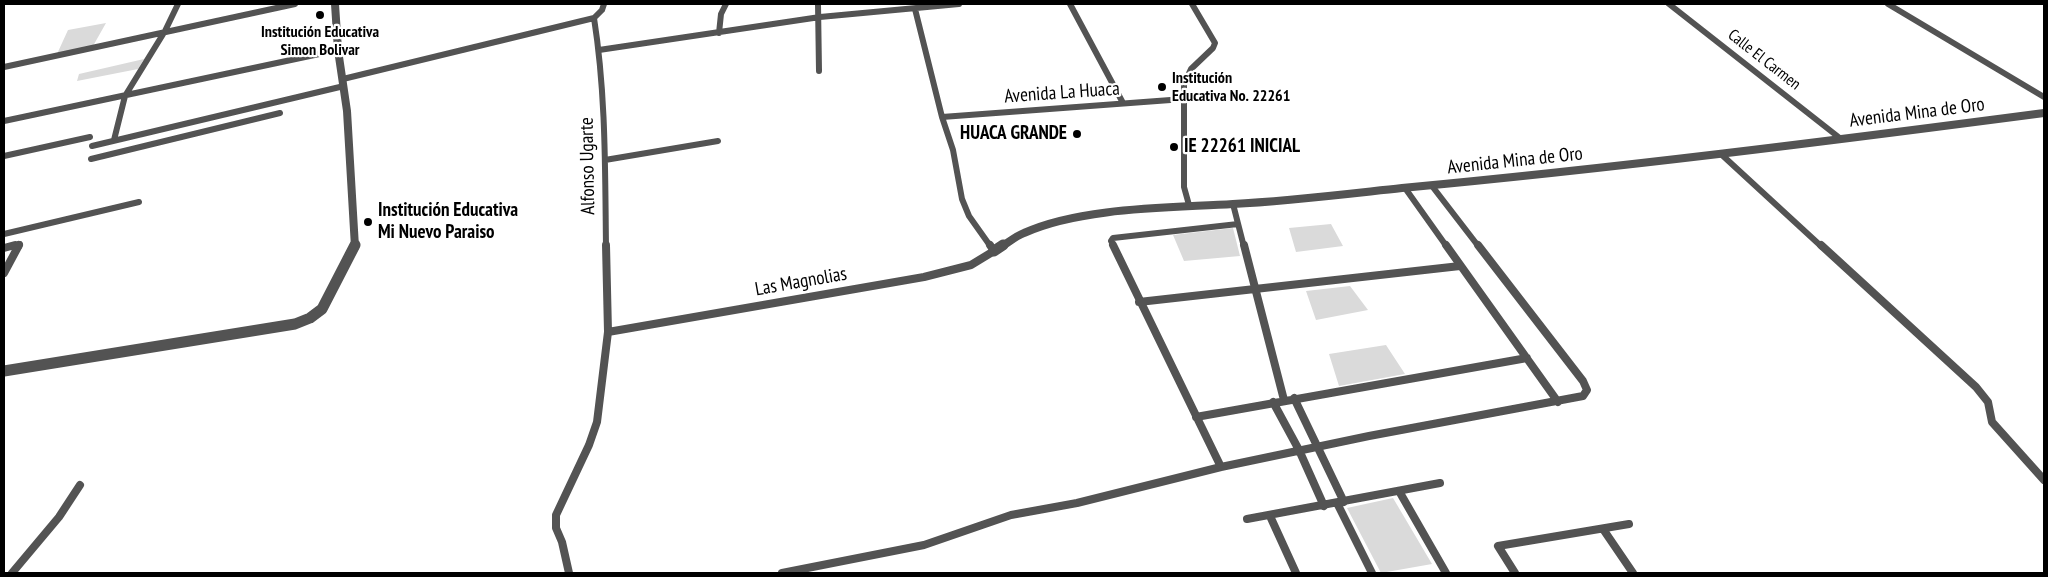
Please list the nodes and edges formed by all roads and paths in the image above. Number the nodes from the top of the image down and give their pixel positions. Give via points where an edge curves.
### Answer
1 (178, 4) edge
2 (295, 4) edge
3 (335, 4) edge
4 (604, 4) edge
5 (726, 4) edge
6 (818, 4) edge
7 (959, 4) edge
8 (1070, 4) edge
9 (1192, 4) edge
10 (1669, 4) edge
11 (1888, 4) edge
12 (915, 9) junction
13 (594, 18) junction
14 (820, 18) junction
15 (165, 32) junction
16 (719, 33) junction
17 (338, 50) junction
18 (599, 50) junction
19 (4, 67) edge
20 (819, 71) dead end
21 (344, 82) junction
22 (125, 96) junction
23 (2044, 97) edge
24 (1184, 99) junction
25 (1123, 103) junction
26 (280, 113) dead end
27 (2044, 113) edge
28 (942, 117) junction
29 (4, 121) edge
30 (90, 137) dead end
31 (1841, 139) junction
32 (114, 140) junction
33 (718, 141) dead end
34 (92, 146) dead end
35 (4, 156) edge
36 (1722, 156) junction
37 (91, 158) dead end
38 (604, 160) junction
39 (1432, 186) junction
40 (1406, 188) junction
41 (139, 202) dead end
42 (1234, 204) junction
43 (1189, 205) junction
44 (1238, 224) junction
45 (4, 234) edge
46 (4, 248) edge
47 (994, 251) junction
48 (1460, 266) junction
49 (4, 273) edge
50 (1256, 290) junction
51 (1139, 302) junction
52 (608, 332) junction
53 (1527, 358) junction
54 (4, 370) edge
55 (1294, 398) junction
56 (1284, 400) junction
57 (1273, 402) junction
58 (1558, 402) junction
59 (1196, 417) junction
60 (1319, 446) junction
61 (1299, 450) junction
62 (1221, 467) junction
63 (2044, 480) edge
64 (1440, 483) dead end
65 (80, 485) dead end
66 (1399, 491) junction
67 (1341, 503) junction
68 (1324, 506) junction
69 (1270, 516) junction
70 (1247, 519) dead end
71 (1629, 524) dead end
72 (1603, 529) junction
73 (12, 573) edge
74 (569, 573) edge
75 (782, 573) edge
76 (1296, 573) edge
77 (1372, 573) edge
78 (1446, 573) edge
79 (1514, 573) edge
80 (1633, 573) edge

1 - 15 street
2 - 15 street
3 - 17 street
4 - 13 street
5 - 16 street via 721,14
6 - 14 street
7 - 12 street
8 - 25 street
9 - 24 street via 1215,43 1191,68 1184,84
10 - 31 street, Calle El Carmen
11 - 23 street
12 - 14 street
12 - 28 street
13 - 18 street, Alfonso Ugarte
13 - 21 street
14 - 16 street
14 - 20 street
15 - 19 street
15 - 22 street
16 - 18 street
17 - 21 street
17 - 22 street
18 - 38 street, Alfonso Ugarte
21 - 32 street
21 - 54 street via 356,242 322,309 310,318 280,327
22 - 29 street
22 - 32 street
24 - 25 street, Avenida La Huaca
24 - 43 street via 1184,187
25 - 28 street, Avenida La Huaca
26 - 37 street
27 - 31 street, Avenida Mina de Oro
28 - 47 street via 955,157 962,199 969,216
30 - 35 street
31 - 36 street, Avenida Mina de Oro
32 - 34 street
33 - 38 street
36 - 39 street, Avenida Mina de Oro
36 - 63 street via 1976,387 1988,402 1992,422
38 - 52 street, Alfonso Ugarte
39 - 40 street, Avenida Mina de Oro
39 - 58 street via 1586,386 1584,396
40 - 42 street, Avenida Mina de Oro
40 - 48 street
41 - 45 street
42 - 43 street, Avenida Mina de Oro
42 - 44 street
43 - 47 street, Avenida Mina de Oro via 1090,215 1055,222 1023,233
44 - 50 street
44 - 51 street via 1113,238 1111,241
46 - 49 street via 20,244
47 - 52 street, Las Magnolias via 971,265 924,277
48 - 50 street
48 - 53 street
50 - 51 street
50 - 56 street
51 - 59 street
52 - 74 street, Alfonso Ugarte via 597,422 556,515 556,528
53 - 55 street
53 - 58 street
55 - 56 street
55 - 60 street
56 - 57 street
57 - 59 street
57 - 61 street
58 - 60 street
59 - 62 street
60 - 61 street
60 - 67 street
61 - 62 street
61 - 68 street
62 - 75 street via 1077,504 1010,515 924,545
64 - 66 street
65 - 73 street via 53,525
66 - 67 street
66 - 78 street
67 - 68 street
67 - 77 street
68 - 69 street
69 - 70 street
69 - 76 street
71 - 72 street
72 - 79 street via 1498,546
72 - 80 street

